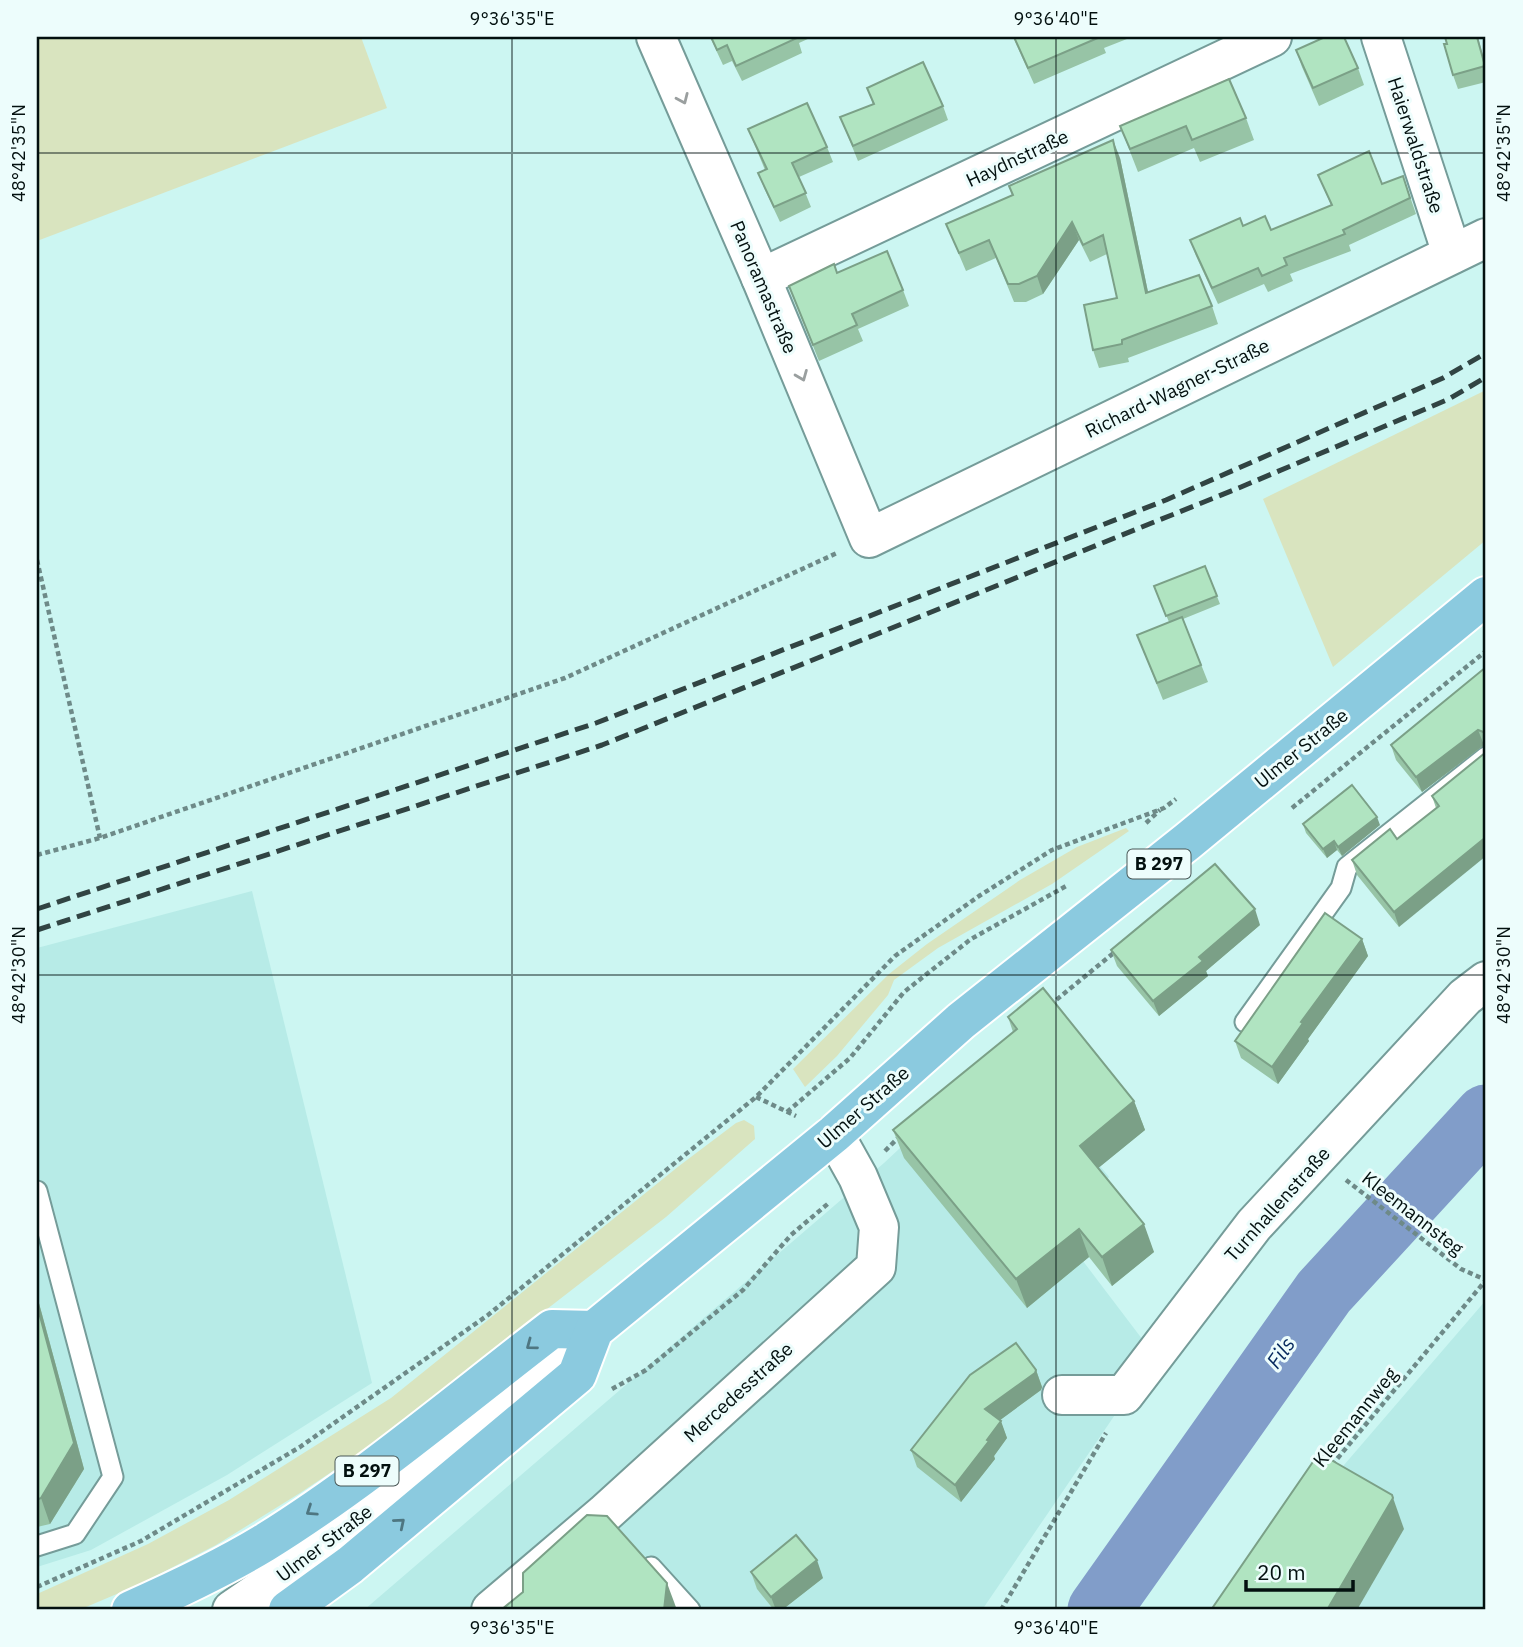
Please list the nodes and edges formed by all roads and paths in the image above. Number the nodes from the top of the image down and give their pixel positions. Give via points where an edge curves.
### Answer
1 (656, 37) edge
2 (1272, 37) edge
3 (1381, 37) edge
4 (1486, 238) edge
5 (1452, 254) junction
6 (761, 278) junction
7 (869, 538) junction
8 (37, 560) edge
9 (1486, 596) edge
10 (1486, 651) edge
11 (1486, 757) edge
12 (1184, 794) dead end
13 (1164, 807) junction
14 (1287, 812) dead end
15 (1143, 825) dead end
16 (100, 838) junction
17 (37, 855) edge
18 (1075, 880) dead end
19 (1116, 951) edge
20 (1486, 981) edge
21 (1042, 1012) edge
22 (1245, 1022) edge
23 (787, 1112) dead end
24 (904, 1132) edge
25 (834, 1134) junction
26 (858, 1177) junction
27 (1347, 1180) dead end
28 (37, 1191) edge
29 (1461, 1269) joint
30 (1486, 1280) edge
31 (594, 1329) junction
32 (1062, 1395) dead end
33 (1124, 1395) junction
34 (1328, 1471) edge
35 (37, 1546) edge
36 (638, 1552) edge
37 (37, 1587) edge
38 (131, 1610) edge
39 (232, 1610) edge
40 (288, 1610) edge
41 (491, 1610) edge
42 (690, 1610) edge
43 (1001, 1610) edge

1 -> 6 street, Panoramastraße
2 - 6 street, Haydnstraße
3 - 5 street, Haierwaldstraße
4 - 5 street, Richard-Wagner-Straße
5 - 7 street, Richard-Wagner-Straße
6 -> 7 street, Panoramastraße
7 - 16 path via 565,678
8 - 16 path
9 - 25 main road, Ulmer Straße / B 297 via 961,1021
10 - 14 path
11 - 22 lane via 1347,867 1341,888
12 - 13 path
13 - 15 path
13 - 37 path via 1052,849 895,956 756,1097 488,1315 300,1447 141,1541
16 - 17 path
18 - 23 path via 971,939 904,992 850,1058
19 - 21 path
20 - 33 street, Turnhallenstraße via 1465,997 1254,1225
24 - 26 path
25 - 26 street, Mercedesstraße
25 - 31 main road, Ulmer Straße / B 297
26 - 41 street, Mercedesstraße via 879,1227 876,1267 608,1518
27 - 29 path, Kleemannsteg
28 - 35 lane via 113,1477 75,1534
29 - 30 path, Kleemannweg
30 - 34 path, Kleemannweg
31 -> 38 main road, B 297 via 552,1329 339,1492 264,1543
31 - 39 street, Ulmer Straße via 307,1558
40 -> 31 main road via 577,1375
32 - 33 street
33 - 43 path
36 - 42 lane

